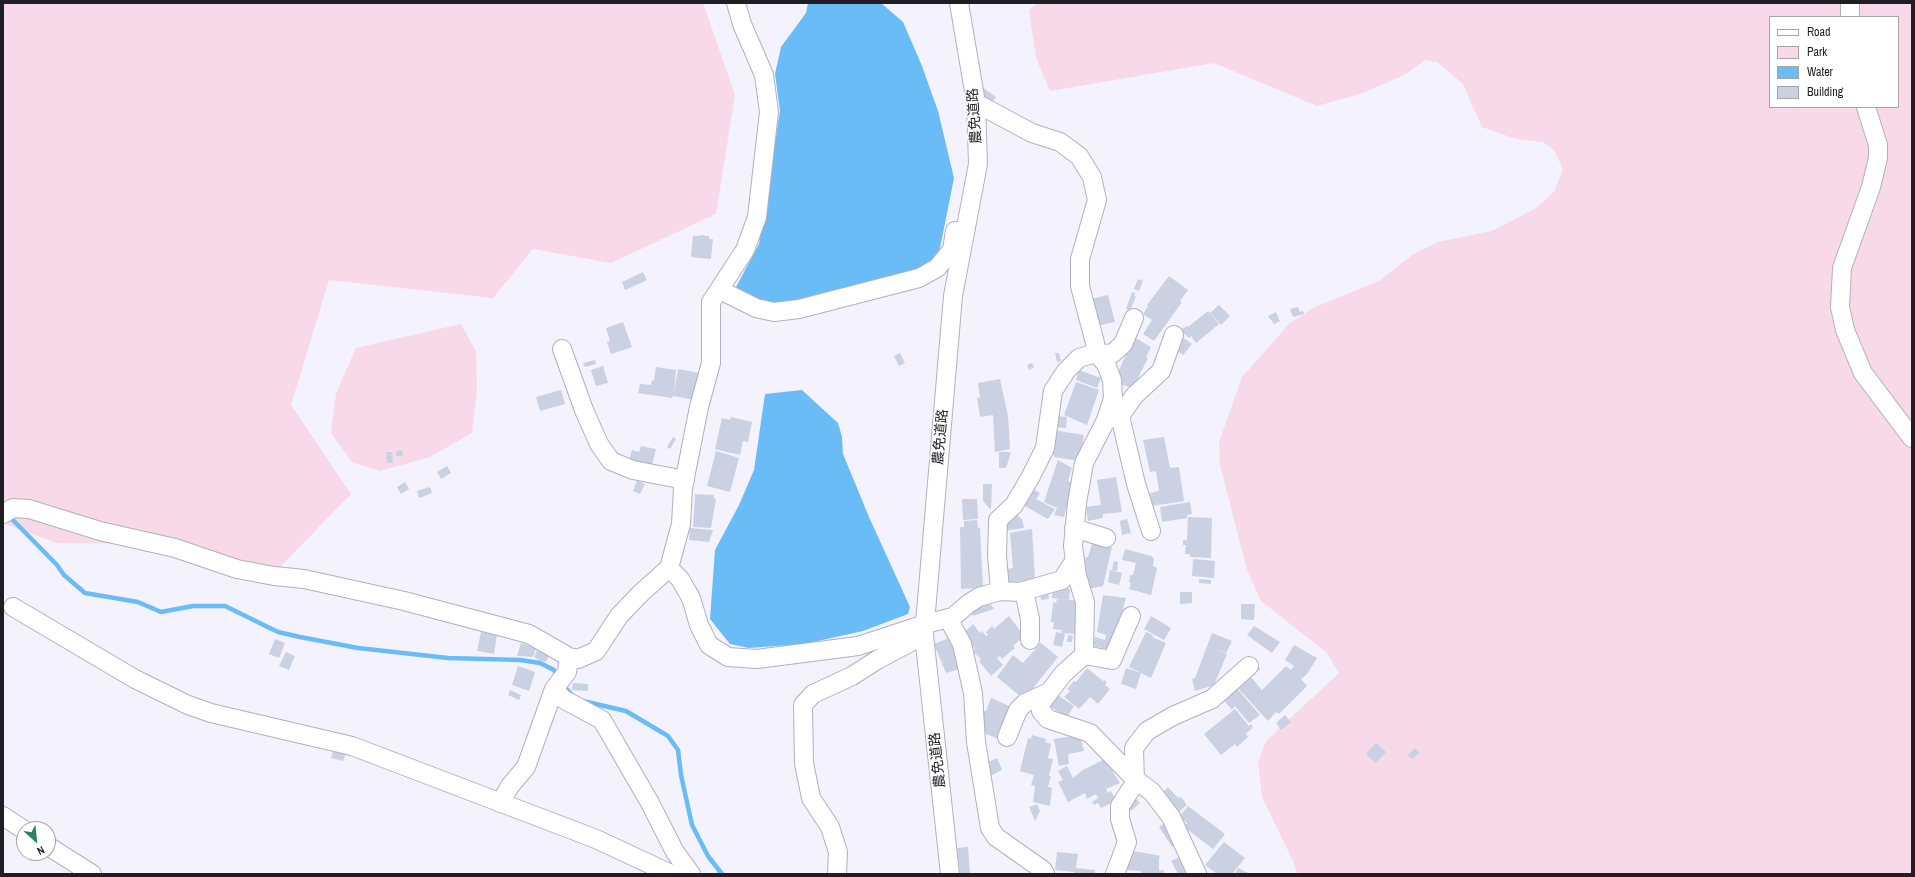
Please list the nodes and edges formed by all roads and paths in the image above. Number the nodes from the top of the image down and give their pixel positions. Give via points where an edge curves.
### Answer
1 (736, 3) edge
2 (959, 3) edge
3 (1850, 3) edge
4 (1850, 16) edge
5 (976, 103) junction
6 (1866, 108) edge
7 (978, 164) junction
8 (720, 290) junction
9 (1134, 318) dead end
10 (1174, 335) dead end
11 (562, 349) dead end
12 (1096, 353) junction
13 (1113, 418) junction
14 (1912, 438) edge
15 (685, 480) junction
16 (3, 514) edge
17 (1074, 528) junction
18 (1151, 531) dead end
19 (1106, 538) dead end
20 (1075, 560) junction
21 (669, 568) junction
22 (1024, 591) junction
23 (1000, 592) junction
24 (13, 607) dead end
25 (1132, 616) dead end
26 (948, 618) junction
27 (924, 629) junction
28 (1030, 640) dead end
29 (1084, 655) junction
30 (569, 657) junction
31 (1249, 666) dead end
32 (554, 689) junction
33 (1049, 692) junction
34 (1008, 737) dead end
35 (1135, 779) junction
36 (500, 803) junction
37 (3, 816) edge
38 (16, 825) edge
39 (56, 851) edge
40 (92, 874) edge
41 (671, 874) edge
42 (690, 874) edge
43 (837, 874) edge
44 (950, 874) edge
45 (1045, 874) edge
46 (1115, 874) edge
47 (1197, 874) edge

1 - 8 street via 742,24 764,75 769,112 758,217 745,250
2 - 5 street, 農免道路
3 - 4 street
5 - 7 street, 農免道路
5 - 12 street via 1032,133 1060,142 1079,156 1092,177 1097,200 1080,258 1080,286
6 - 14 street via 1878,145 1878,158 1871,187 1842,268 1840,307 1845,330 1863,373
7 - 8 street via 965,181 952,250 937,268 919,278 799,309 774,312 756,308
7 - 27 street, 農免道路 via 953,296
8 - 15 street via 711,302 710,363
9 - 12 street via 1123,344 1112,354
10 - 13 street via 1161,371
11 - 15 street via 584,410 599,444 610,460 633,470
12 - 13 street via 1106,364 1112,380
12 - 23 street via 1079,358 1066,371 1053,391 1045,448 1014,505 998,520 996,555
13 - 17 street via 1084,463
13 - 18 street
15 - 21 street via 681,524
16 - 30 street via 13,508 29,509 100,531 175,548 237,569 304,579 404,601 529,634
17 - 19 street
17 - 20 street
20 - 22 street via 1062,580
20 - 29 street via 1085,602
21 - 27 street via 680,579 691,598 699,625 709,645 728,657 757,658 858,646
21 - 30 street via 619,616 596,651 578,659
22 - 23 street
22 - 28 street via 1030,619
23 - 26 street via 979,597
24 - 36 street via 135,679 188,705 211,713 352,746
25 - 29 street via 1112,660
26 - 27 street
26 - 45 street via 962,644 973,693 976,742 990,828 996,837
27 - 43 street via 852,676 813,694 803,705 804,763 812,798 830,827 838,852
27 - 44 street, 農免道路
29 - 33 street via 1063,674
30 - 32 street via 567,672
31 - 35 street via 1212,699 1147,731 1134,748
32 - 36 street via 526,767
32 - 42 street via 563,699 602,720 675,852
33 - 34 street via 1025,703 1018,710
33 - 35 street via 1041,703 1041,711 1048,719 1090,733
35 - 46 street via 1120,806 1120,819 1127,842
35 - 47 street via 1152,792 1171,816
36 - 41 street via 596,839
37 - 38 street
39 - 40 street

